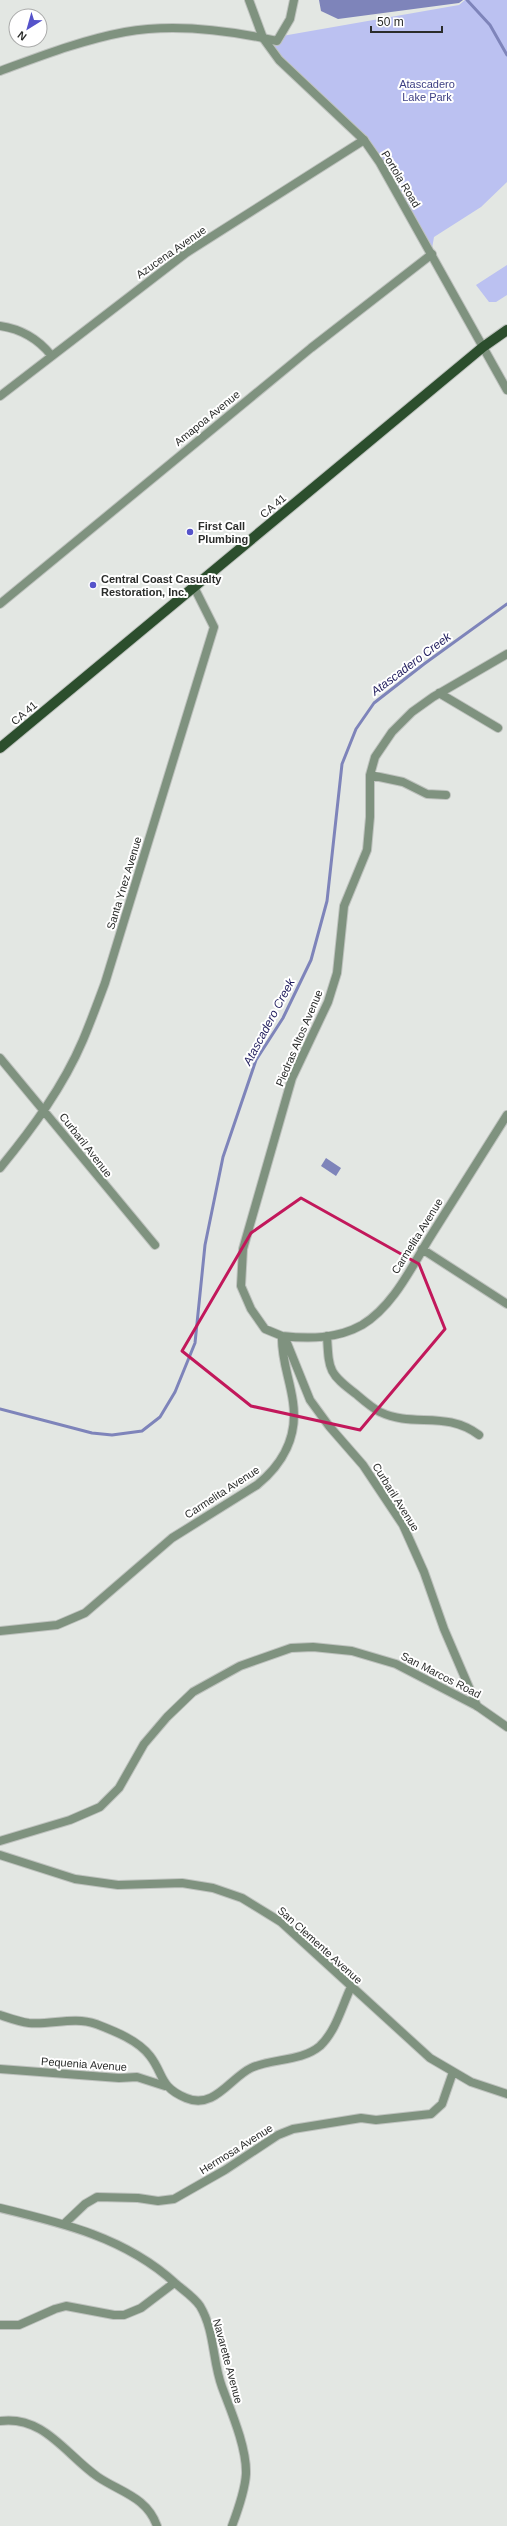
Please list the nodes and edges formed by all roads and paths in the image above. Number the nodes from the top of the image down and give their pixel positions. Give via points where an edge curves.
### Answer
1 (249, 0) edge
2 (294, 0) edge
3 (263, 38) junction
4 (0, 71) edge
5 (364, 140) junction
6 (432, 254) junction
7 (0, 326) edge
8 (507, 330) edge
9 (483, 347) junction
10 (51, 355) junction
11 (507, 390) edge
12 (0, 396) edge
13 (194, 587) junction
14 (0, 604) edge
15 (507, 654) edge
16 (439, 693) junction
17 (498, 728) dead end
18 (0, 748) edge
19 (370, 775) junction
20 (446, 795) dead end
21 (0, 1058) edge
22 (44, 1110) junction
23 (506, 1119) edge
24 (0, 1168) edge
25 (155, 1245) dead end
26 (422, 1249) junction
27 (507, 1304) edge
28 (282, 1336) junction
29 (327, 1336) junction
30 (479, 1435) dead end
31 (0, 1631) edge
32 (477, 1706) junction
33 (507, 1727) edge
34 (0, 1841) edge
35 (0, 1855) edge
36 (351, 1987) junction
37 (0, 2015) edge
38 (0, 2070) edge
39 (453, 2072) junction
40 (165, 2086) junction
41 (507, 2094) edge
42 (0, 2208) edge
43 (65, 2223) junction
44 (174, 2282) junction
45 (0, 2325) edge
46 (0, 2421) edge
47 (157, 2526) edge
48 (232, 2526) edge

1 - 3 street, Portola Road
2 - 3 street via 290,19 277,41
3 - 4 street via 195,28 150,29 86,41
3 - 5 street, Portola Road via 279,60
5 - 6 street, Portola Road
5 - 10 street, Azucena Avenue via 186,253
6 - 9 street, Portola Road
6 - 14 street, Amapoa Avenue via 305,353
7 - 10 street via 33,338
8 - 9 main road, CA 41 / CA 41
9 - 11 street, Portola Road
9 - 13 main road, CA 41 / CA 41
10 - 12 street, Azucena Avenue
13 - 18 main road, CA 41 / CA 41
13 - 22 street, Santa Ynez Avenue via 214,627 105,983 83,1040 64,1079
15 - 16 street, Piedras Altos Avenue
16 - 17 street
16 - 19 street, Piedras Altos Avenue via 412,712 392,732 375,757
19 - 20 street via 403,782 427,794
19 - 28 street, Piedras Altos Avenue via 367,850 344,906 337,973 328,1002 292,1078 243,1249 241,1286 251,1309 265,1328
21 - 22 street, Curbaril Avenue
22 - 24 street, Santa Ynez Avenue via 27,1136
22 - 25 street, Curbaril Avenue
23 - 26 street, Carmelita Avenue
26 - 27 street
26 - 29 street, Carmelita Avenue via 396,1290 372,1318 354,1328
28 - 29 street, Carmelita Avenue
28 - 31 street, Carmelita Avenue via 281,1353 293,1402 295,1425 284,1455 268,1476 172,1538 85,1613 57,1625
28 - 32 street, Curbaril Avenue via 291,1350 310,1400 363,1465 403,1525
29 - 30 street via 328,1366 336,1380 380,1412 400,1418 466,1425
32 - 33 street, San Marcos Road
32 - 34 street, San Marcos Road via 413,1671 382,1659 352,1651 313,1647 291,1648 240,1666 193,1692 144,1744 119,1788 100,1807 70,1820
35 - 36 street, San Clemente Avenue via 54,1874 96,1883 182,1883 228,1892 256,1904 282,1922
36 - 39 street, San Clemente Avenue via 430,2058
36 - 40 street, Pequenia Avenue via 326,2040 309,2052 250,2068 221,2093 204,2100 186,2099
37 - 40 street via 29,2022 76,2020 94,2023 130,2039 150,2056
38 - 40 street, Pequenia Avenue via 137,2077
39 - 41 street, San Clemente Avenue via 471,2082
39 - 43 street, Hermosa Avenue via 442,2104 432,2114 376,2120 361,2118 293,2129 278,2135 225,2170 174,2199 158,2201 97,2197 85,2204
42 - 43 street, Navarette Avenue
43 - 44 street, Navarette Avenue via 112,2241 156,2266
44 - 45 street via 141,2308 124,2315 66,2306 19,2325
44 - 48 street, Navarette Avenue via 199,2304 211,2332 220,2382 244,2458 245,2479
46 - 47 street via 24,2422 55,2438 98,2476 141,2501

